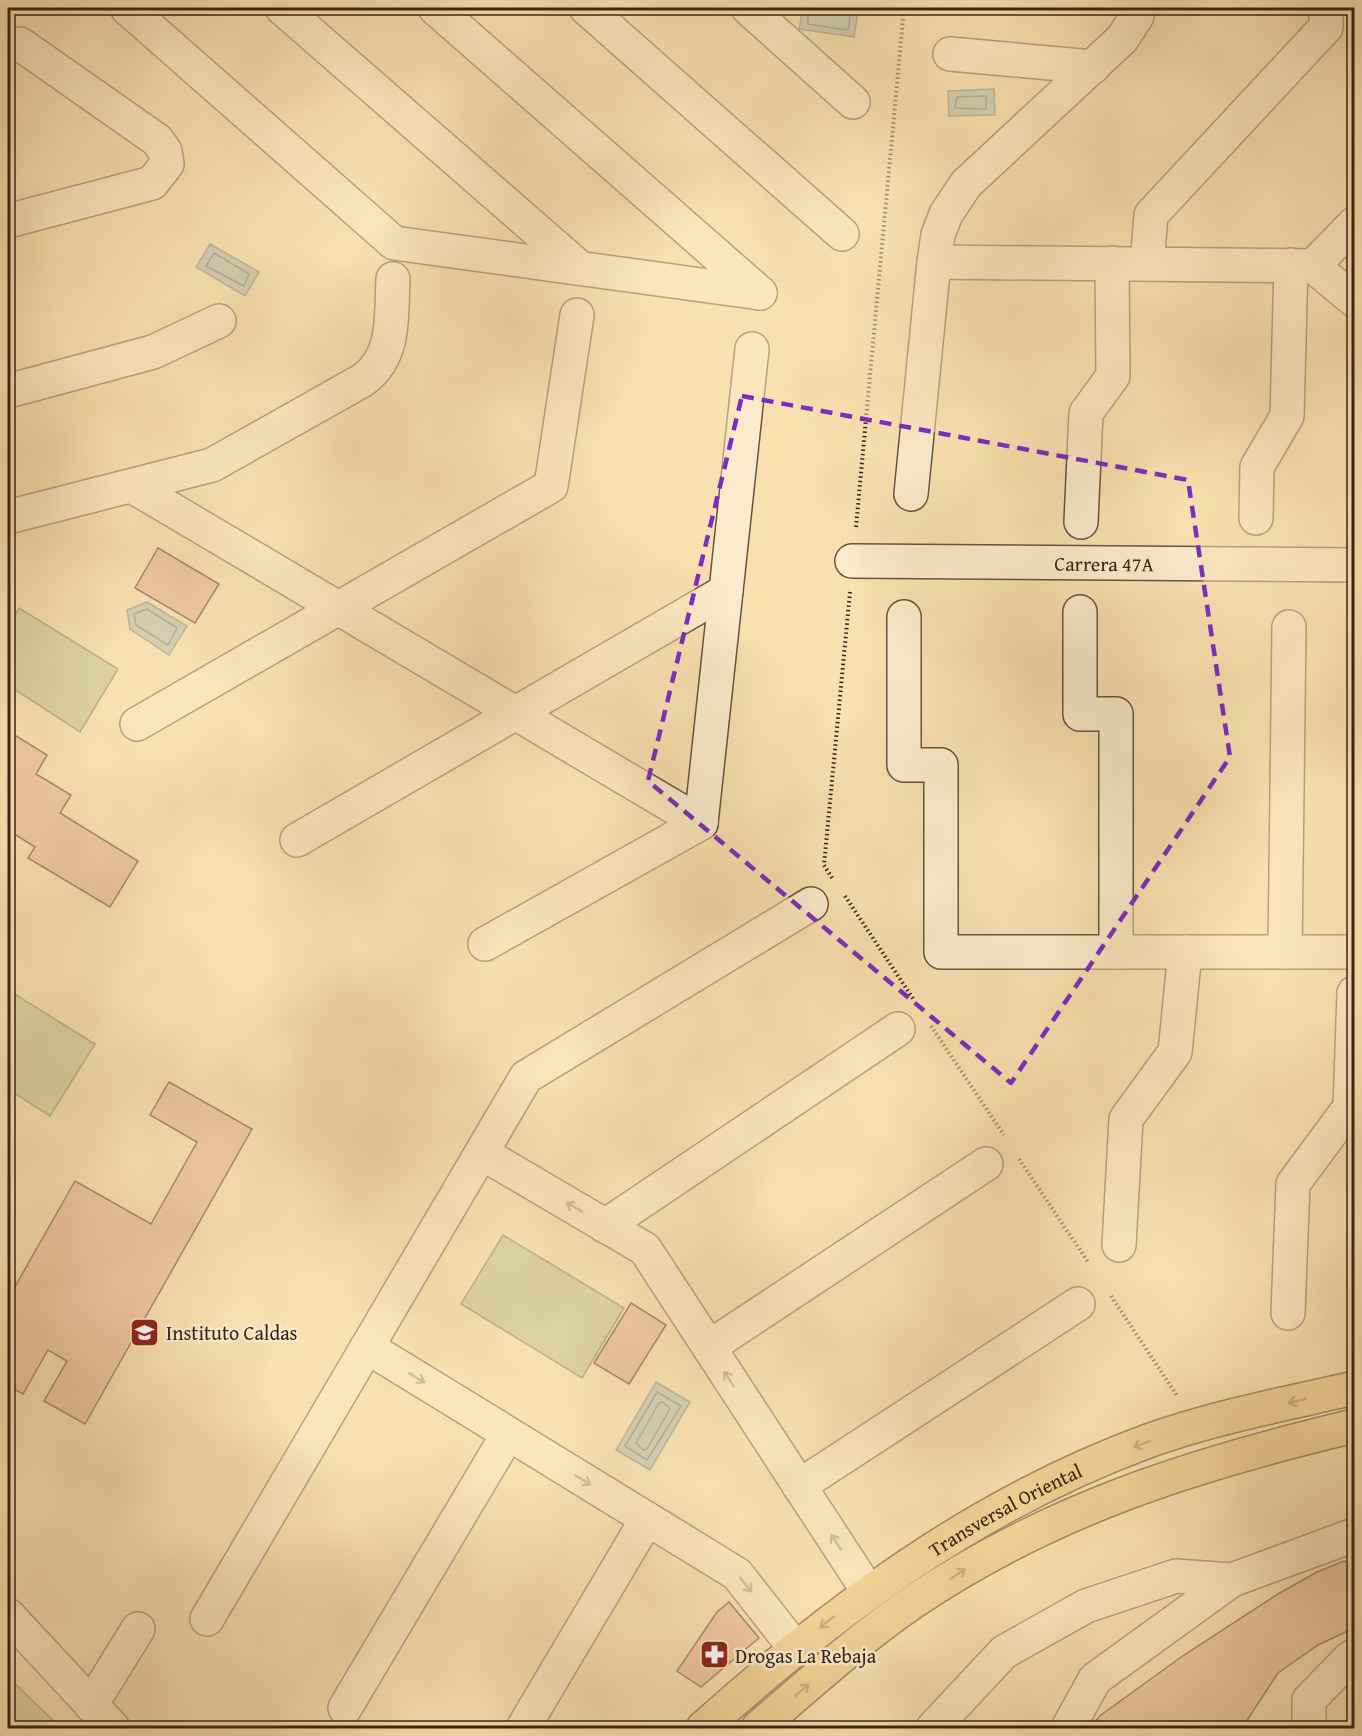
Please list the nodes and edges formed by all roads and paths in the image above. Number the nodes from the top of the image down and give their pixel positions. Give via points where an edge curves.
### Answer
1 (127, 8) edge
2 (282, 8) edge
3 (435, 8) edge
4 (586, 8) edge
5 (748, 8) edge
6 (1138, 8) edge
7 (1326, 8) edge
8 (8, 47) edge
9 (950, 54) dead end
10 (1093, 67) junction
11 (853, 102) dead end
12 (8, 220) edge
13 (1354, 224) edge
14 (842, 234) dead end
15 (934, 261) junction
16 (1112, 263) junction
17 (1147, 264) junction
18 (1302, 266) junction
19 (580, 268) junction
20 (393, 279) dead end
21 (1354, 300) edge
22 (577, 315) dead end
23 (219, 321) dead end
24 (752, 350) dead end
25 (8, 391) edge
26 (132, 486) junction
27 (910, 494) dead end
28 (8, 517) edge
29 (1256, 518) dead end
30 (1081, 522) dead end
31 (852, 561) dead end
32 (1354, 565) edge
33 (726, 591) junction
34 (339, 608) junction
35 (1080, 612) dead end
36 (904, 617) dead end
37 (1288, 627) dead end
38 (516, 713) junction
39 (136, 724) dead end
40 (701, 823) junction
41 (297, 840) dead end
42 (811, 904) dead end
43 (485, 944) dead end
44 (1116, 952) junction
45 (1185, 952) junction
46 (1285, 952) junction
47 (1354, 952) edge
48 (1354, 993) edge
49 (898, 1029) dead end
50 (1352, 1107) edge
51 (482, 1153) junction
52 (986, 1164) dead end
53 (605, 1226) junction
54 (1119, 1245) dead end
55 (1078, 1304) dead end
56 (1288, 1313) dead end
57 (367, 1347) junction
58 (709, 1347) junction
59 (1354, 1388) edge
60 (1354, 1426) edge
61 (508, 1434) junction
62 (799, 1486) junction
63 (647, 1519) junction
64 (1354, 1535) edge
65 (1232, 1580) junction
66 (868, 1591) junction
67 (8, 1615) edge
68 (207, 1619) dead end
69 (138, 1629) dead end
70 (795, 1648) junction
71 (1354, 1656) edge
72 (345, 1708) dead end
73 (102, 1717) edge
74 (523, 1728) edge
75 (703, 1728) edge
76 (758, 1728) edge
77 (933, 1728) edge
78 (1068, 1728) edge
79 (1309, 1728) edge

1 - 19 street via 394,243
2 - 19 street
3 - 19 street via 760,293
4 - 14 street
5 - 11 street
6 - 10 street via 1122,39
7 - 17 street via 1326,27 1151,215
8 - 12 street via 20,44 157,140 165,151 167,164 152,183
9 - 10 street
10 - 15 street via 966,184 946,214
13 - 18 street
15 - 16 street
15 - 27 street
16 - 17 street
16 - 30 street via 1113,376 1086,414
17 - 18 street
18 - 21 street
18 - 29 street via 1287,416 1257,467
20 - 26 street via 390,340 376,371 212,465
22 - 34 street via 551,486
23 - 25 street via 153,352
24 - 33 street
26 - 28 street
26 - 34 street
31 - 32 street, Carrera 47A
33 - 38 street
33 - 40 street
34 - 38 street
34 - 39 street
35 - 44 street via 1080,714 1116,714
36 - 44 street via 904,765 941,765 941,952
37 - 46 street
38 - 40 street
38 - 41 street
40 - 43 street
42 - 51 street via 526,1077
44 - 45 street
45 - 46 street
45 - 54 street via 1175,1052 1126,1119
46 - 47 street
48 - 50 street
49 - 53 street
50 - 56 street via 1293,1184
53 -> 51 street
51 - 57 street
52 - 58 street
53 - 58 street via 645,1249
55 - 62 street
57 -> 61 street
57 - 68 street
62 -> 58 street
59 -> 66 main road, Transversal Oriental via 1197,1425 1102,1459 980,1520
76 -> 60 main road, Transversal Oriental via 860,1641 966,1569 1020,1540 1166,1477
61 -> 63 street
61 - 72 street
66 -> 62 street
63 -> 70 street via 737,1574
63 - 74 street
64 - 65 street
65 - 77 street via 1176,1575 1086,1606 1004,1652
65 - 78 street via 1095,1679
66 -> 70 main road, Transversal Oriental
67 - 73 street
69 - 73 street
70 - 75 main road, Transversal Oriental
71 - 79 street via 1309,1700

